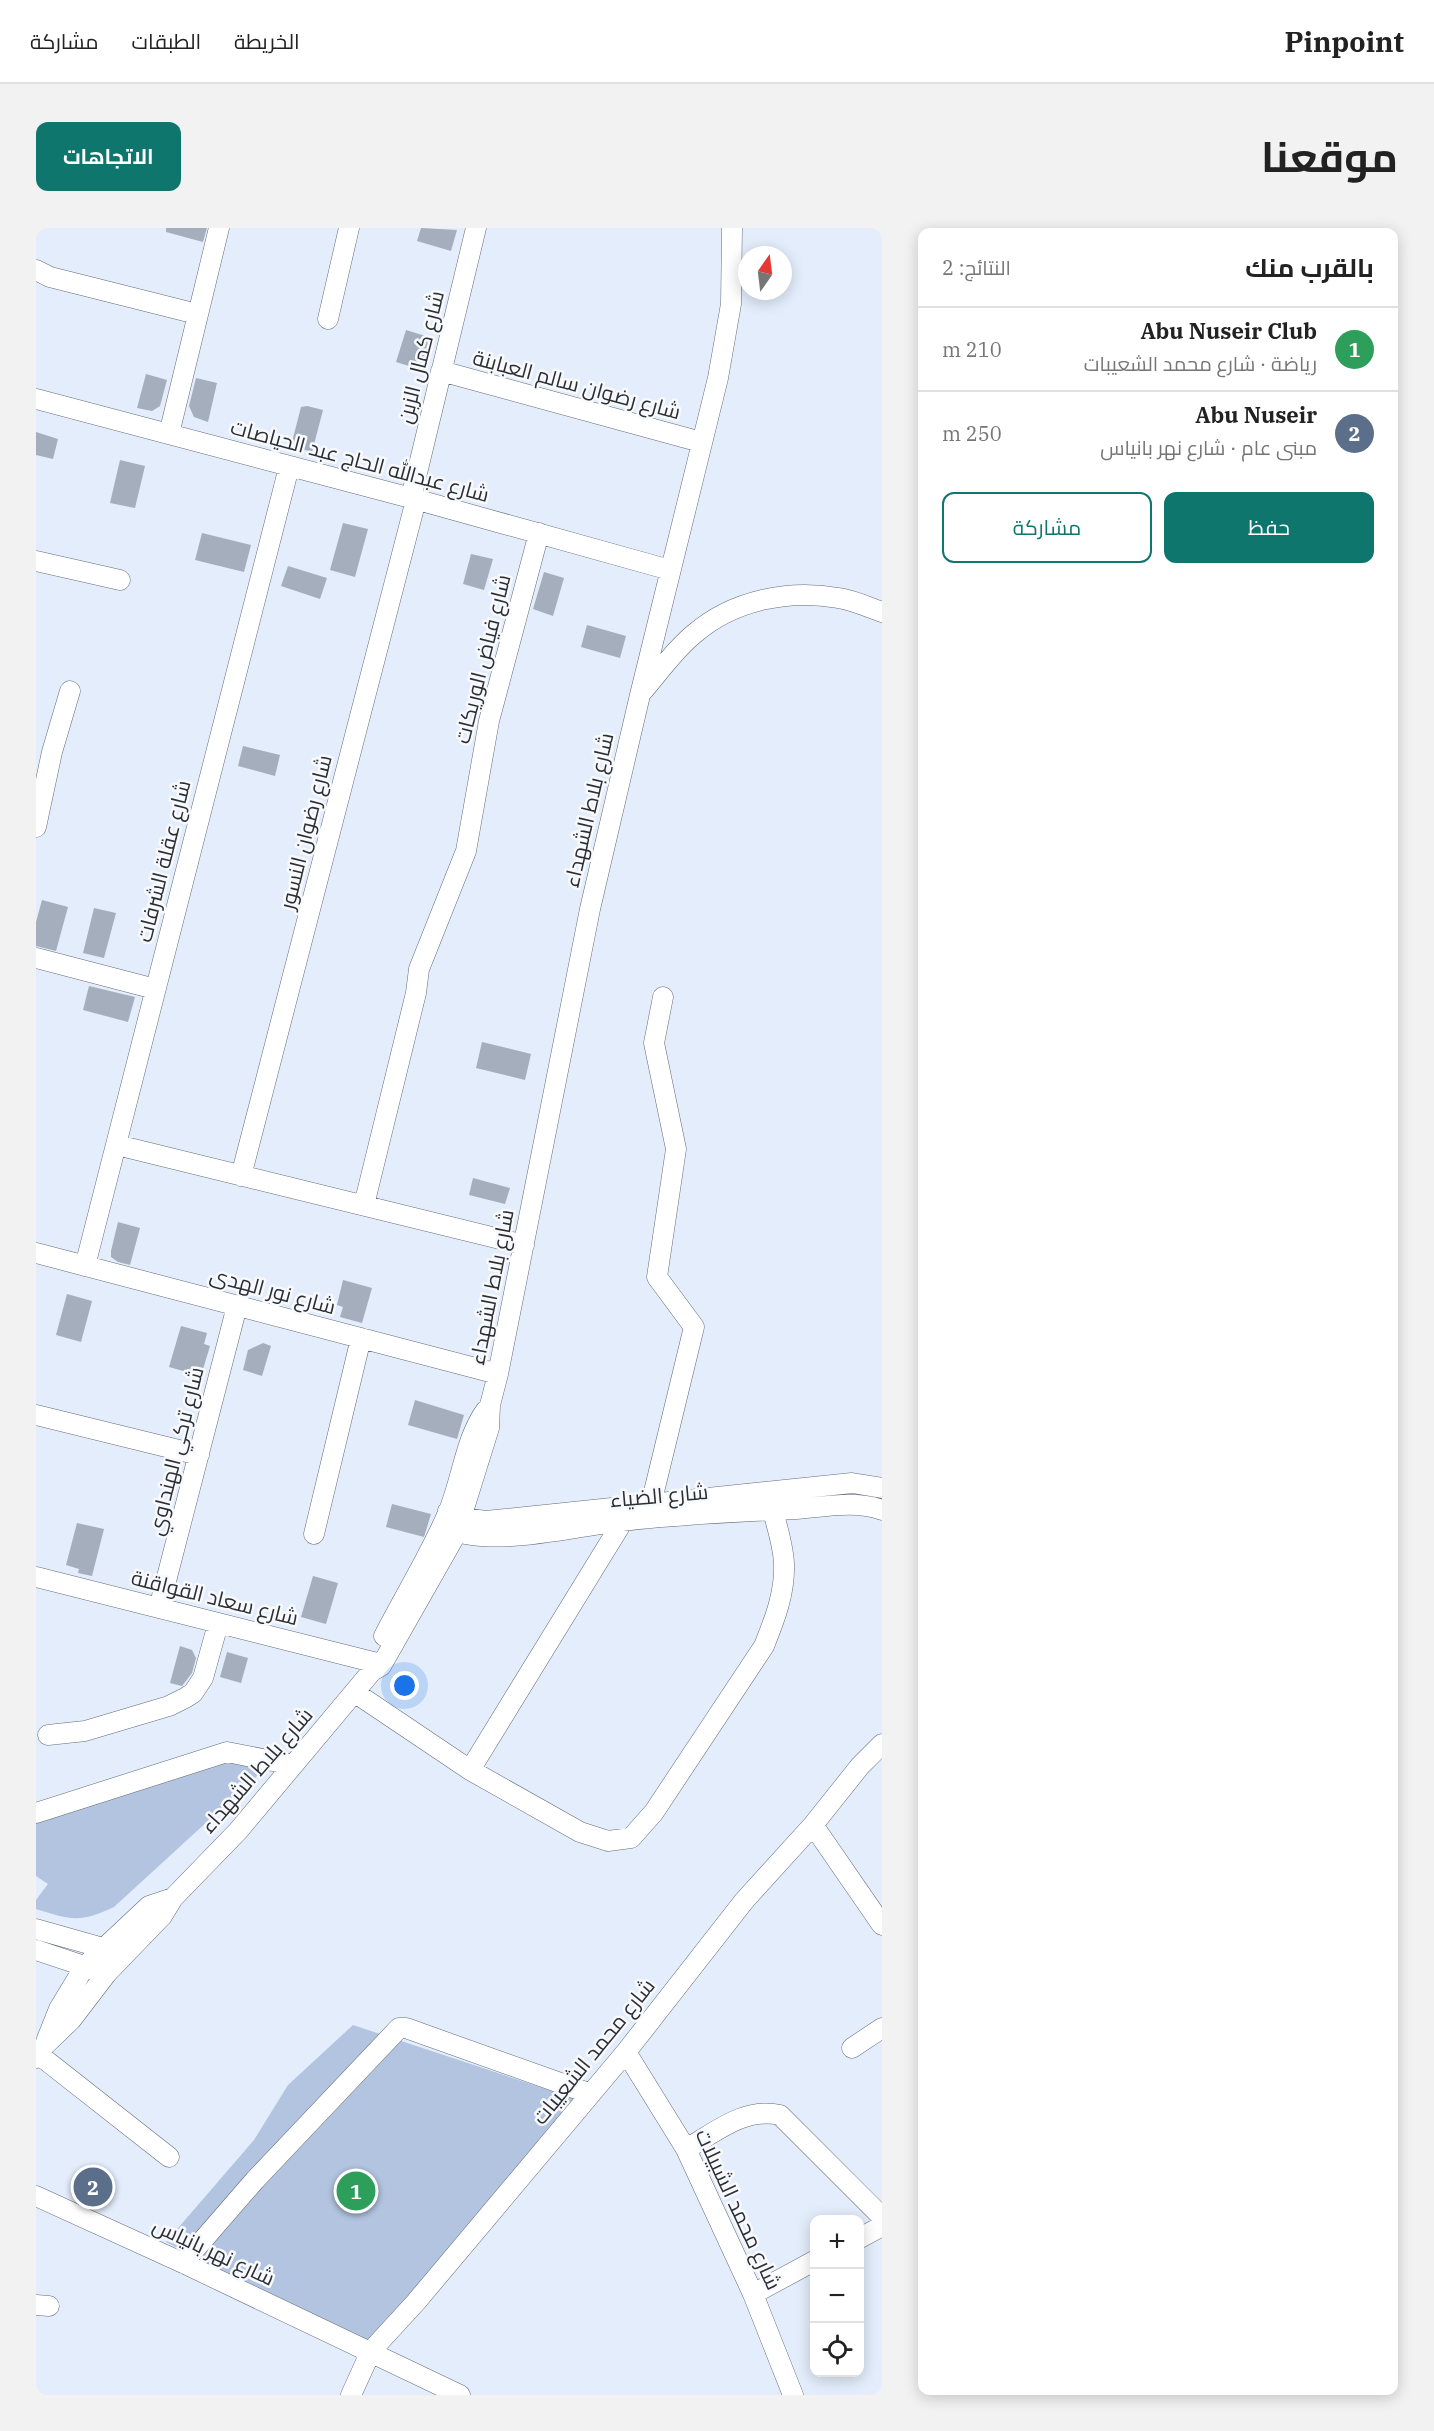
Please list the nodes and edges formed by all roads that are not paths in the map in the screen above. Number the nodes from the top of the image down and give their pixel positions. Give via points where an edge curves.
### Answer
1 (219, 228) edge
2 (350, 228) edge
3 (476, 228) edge
4 (732, 228) edge
5 (36, 270) edge
6 (197, 314) junction
7 (328, 319) dead end
8 (441, 371) junction
9 (36, 399) edge
10 (169, 434) junction
11 (701, 442) junction
12 (289, 467) junction
13 (413, 499) junction
14 (539, 533) junction
15 (36, 561) edge
16 (670, 570) junction
17 (120, 580) dead end
18 (882, 612) edge
19 (70, 691) dead end
20 (640, 695) junction
21 (36, 827) edge
22 (36, 958) edge
23 (155, 989) junction
24 (663, 997) dead end
25 (117, 1145) junction
26 (241, 1176) junction
27 (364, 1205) junction
28 (524, 1245) junction
29 (36, 1253) edge
30 (86, 1266) junction
31 (237, 1306) junction
32 (361, 1338) junction
33 (498, 1374) junction
34 (36, 1415) edge
35 (199, 1455) junction
36 (882, 1488) edge
37 (651, 1504) junction
38 (773, 1510) junction
39 (882, 1510) edge
40 (623, 1521) junction
41 (452, 1522) junction
42 (314, 1534) dead end
43 (36, 1577) edge
44 (159, 1608) junction
45 (218, 1624) junction
46 (376, 1666) junction
47 (354, 1692) junction
48 (48, 1735) dead end
49 (882, 1744) edge
50 (293, 1766) junction
51 (470, 1770) junction
52 (36, 1813) edge
53 (813, 1825) junction
54 (173, 1898) junction
55 (882, 1925) edge
56 (36, 1929) edge
57 (103, 1948) junction
58 (36, 1950) edge
59 (125, 1954) junction
60 (85, 1966) junction
61 (106, 1973) junction
62 (882, 2028) edge
63 (852, 2048) dead end
64 (626, 2052) junction
65 (39, 2053) edge
66 (591, 2094) junction
67 (686, 2149) junction
68 (169, 2157) dead end
69 (36, 2196) edge
70 (882, 2217) edge
71 (882, 2226) edge
72 (864, 2236) edge
73 (183, 2263) junction
74 (810, 2263) edge
75 (753, 2294) junction
76 (371, 2351) junction
77 (351, 2395) edge
78 (460, 2395) edge
79 (794, 2395) edge

1 - 6 street
2 - 7 street
3 - 8 street, شارع كمال الزبن
4 - 11 street, شارع بلاط الشهداء via 731,304 718,378
5 - 6 street via 50,277
6 - 10 street
8 - 11 street, شارع رضوان سالم العبابنة
8 - 13 street, شارع كمال الزبن
9 - 10 street, شارع عبدالله الحاج عبد الحياصات
10 - 12 street, شارع عبدالله الحاج عبد الحياصات
11 - 16 street, شارع بلاط الشهداء
12 - 13 street, شارع عبدالله الحاج عبد الحياصات
12 - 23 street, شارع عقلة الشرفات
13 - 14 street, شارع عبدالله الحاج عبد الحياصات
13 - 26 street, شارع رضوان النسور
14 - 16 street, شارع عبدالله الحاج عبد الحياصات
14 - 27 street, شارع فياض الوريكات via 489,721 466,851 419,969
15 - 17 street
16 - 20 street, شارع بلاط الشهداء
18 - 20 street via 839,598 795,594 754,602 724,614 694,634
19 - 21 street
20 - 28 street, شارع بلاط الشهداء via 590,909
22 - 23 street
23 - 25 street, شارع عقلة الشرفات
24 - 37 street via 654,1043 676,1149 657,1277 694,1327
25 - 26 street
25 - 30 street, شارع عقلة الشرفات
26 - 27 street
27 - 28 street
28 - 33 street, شارع بلاط الشهداء
29 - 30 street, شارع نور الهدى
30 - 31 street, شارع نور الهدى
31 - 32 street, شارع نور الهدى
31 - 35 street, شارع تركي الهنداوي
32 - 33 street, شارع نور الهدى
32 - 42 street
33 - 41 street, شارع بلاط الشهداء via 489,1428
34 - 35 street
35 - 44 street, شارع تركي الهنداوي
36 - 37 street, شارع الضياء via 852,1483
37 - 41 street, شارع الضياء
38 - 39 street, شارع الضياء via 859,1505
38 - 40 street, شارع الضياء
38 - 51 street via 784,1564 783,1588 764,1646 654,1812 631,1839 608,1841 580,1832
40 - 41 street, شارع الضياء via 477,1537
40 - 51 street
41 - 46 street, شارع بلاط الشهداء
43 - 44 street, شارع سعاد القواقنة
44 - 45 street, شارع سعاد القواقنة
45 - 46 street, شارع سعاد القواقنة
45 - 48 street via 203,1678 193,1693 169,1706 85,1731
46 - 47 street, شارع بلاط الشهداء
47 - 50 street, شارع بلاط الشهداء
47 - 51 street
49 - 53 street, شارع محمد الشعيبات via 838,1791
50 - 52 street via 227,1752
50 - 54 street, شارع بلاط الشهداء via 238,1831
53 - 55 street
53 - 64 street, شارع محمد الشعيبات via 744,1901
54 - 57 street, شارع بلاط الشهداء via 149,1906
54 - 59 street, شارع بلاط الشهداء via 162,1916
56 - 57 street
57 - 59 street
57 - 60 street, شارع بلاط الشهداء
58 - 60 street
59 - 61 street, شارع بلاط الشهداء
60 - 61 street
60 - 65 street, شارع بلاط الشهداء
61 - 65 street, شارع بلاط الشهداء via 71,2020
62 - 63 street
64 - 66 street, شارع محمد الشعيبات
64 - 67 street, شارع محمد الشبيلات
65 - 68 street
66 - 73 street via 399,2028 255,2180
66 - 76 street, شارع محمد الشعيبات
67 - 70 street via 750,2114 780,2115
67 - 75 street, شارع محمد الشبيلات
69 - 73 street, شارع نهر بانياس
71 - 72 street
73 - 76 street, شارع نهر بانياس
74 - 75 street
75 - 79 street, شارع محمد الشبيلات
76 - 77 street, شارع محمد الشعيبات
76 - 78 street

